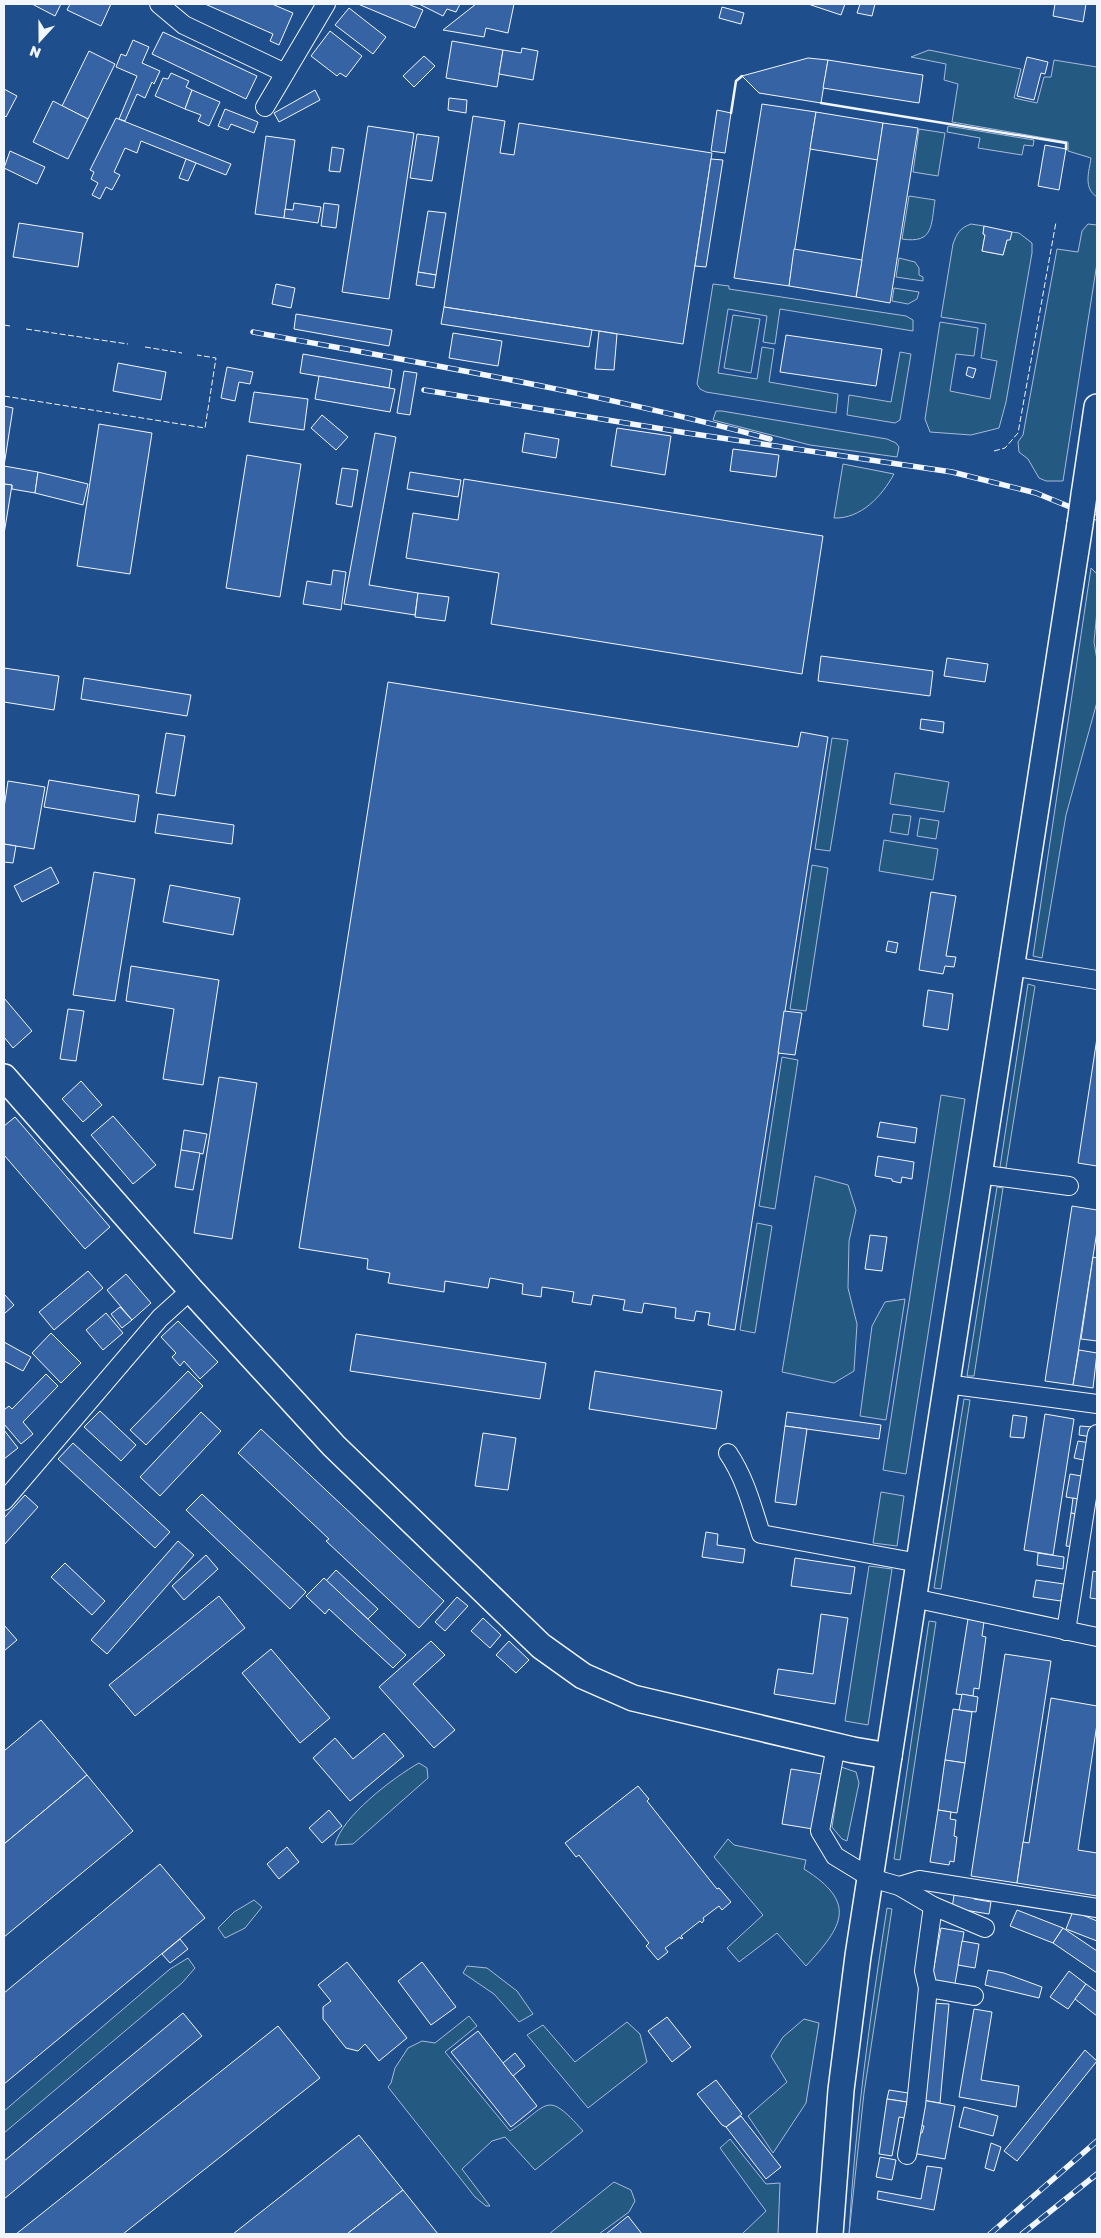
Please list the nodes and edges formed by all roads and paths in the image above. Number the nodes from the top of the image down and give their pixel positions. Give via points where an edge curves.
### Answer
1 (158, 4) edge
2 (326, 4) edge
3 (285, 72) junction
4 (265, 107) dead end
5 (1097, 407) edge
6 (1010, 966) junction
7 (1097, 980) edge
8 (4, 1077) edge
9 (978, 1174) junction
10 (1069, 1186) dead end
11 (191, 1290) junction
12 (946, 1384) junction
13 (1097, 1404) edge
14 (1097, 1434) edge
15 (728, 1453) dead end
16 (4, 1502) edge
17 (919, 1563) junction
18 (913, 1598) junction
19 (1066, 1631) junction
20 (1097, 1637) edge
21 (836, 1746) junction
22 (889, 1756) junction
23 (871, 1878) junction
24 (899, 1886) junction
25 (933, 1906) junction
26 (1097, 1908) edge
27 (985, 1928) dead end
28 (928, 1988) junction
29 (974, 1996) dead end
30 (907, 2155) dead end
31 (830, 2234) edge

1 - 3 street via 184,24
2 - 3 street
3 - 4 street
5 - 6 main road, bridge
6 - 7 street
6 - 9 main road
8 - 11 main road
9 - 10 street
9 - 12 main road
11 - 16 street via 160,1318
11 - 21 main road via 334,1446 541,1646 584,1676 633,1698
12 - 13 street
12 - 17 main road
14 - 19 street
15 - 17 street via 738,1468 761,1534
17 - 18 main road
18 - 19 street
18 - 22 main road
19 - 20 street
21 - 22 main road
21 - 23 street via 820,1831 835,1856
22 - 23 main road
23 - 24 street
23 - 31 main road via 841,2090
24 - 25 street
24 - 26 street via 919,1880
25 - 27 street
25 - 28 street via 924,1971
28 - 29 street
28 - 30 street via 916,2105

